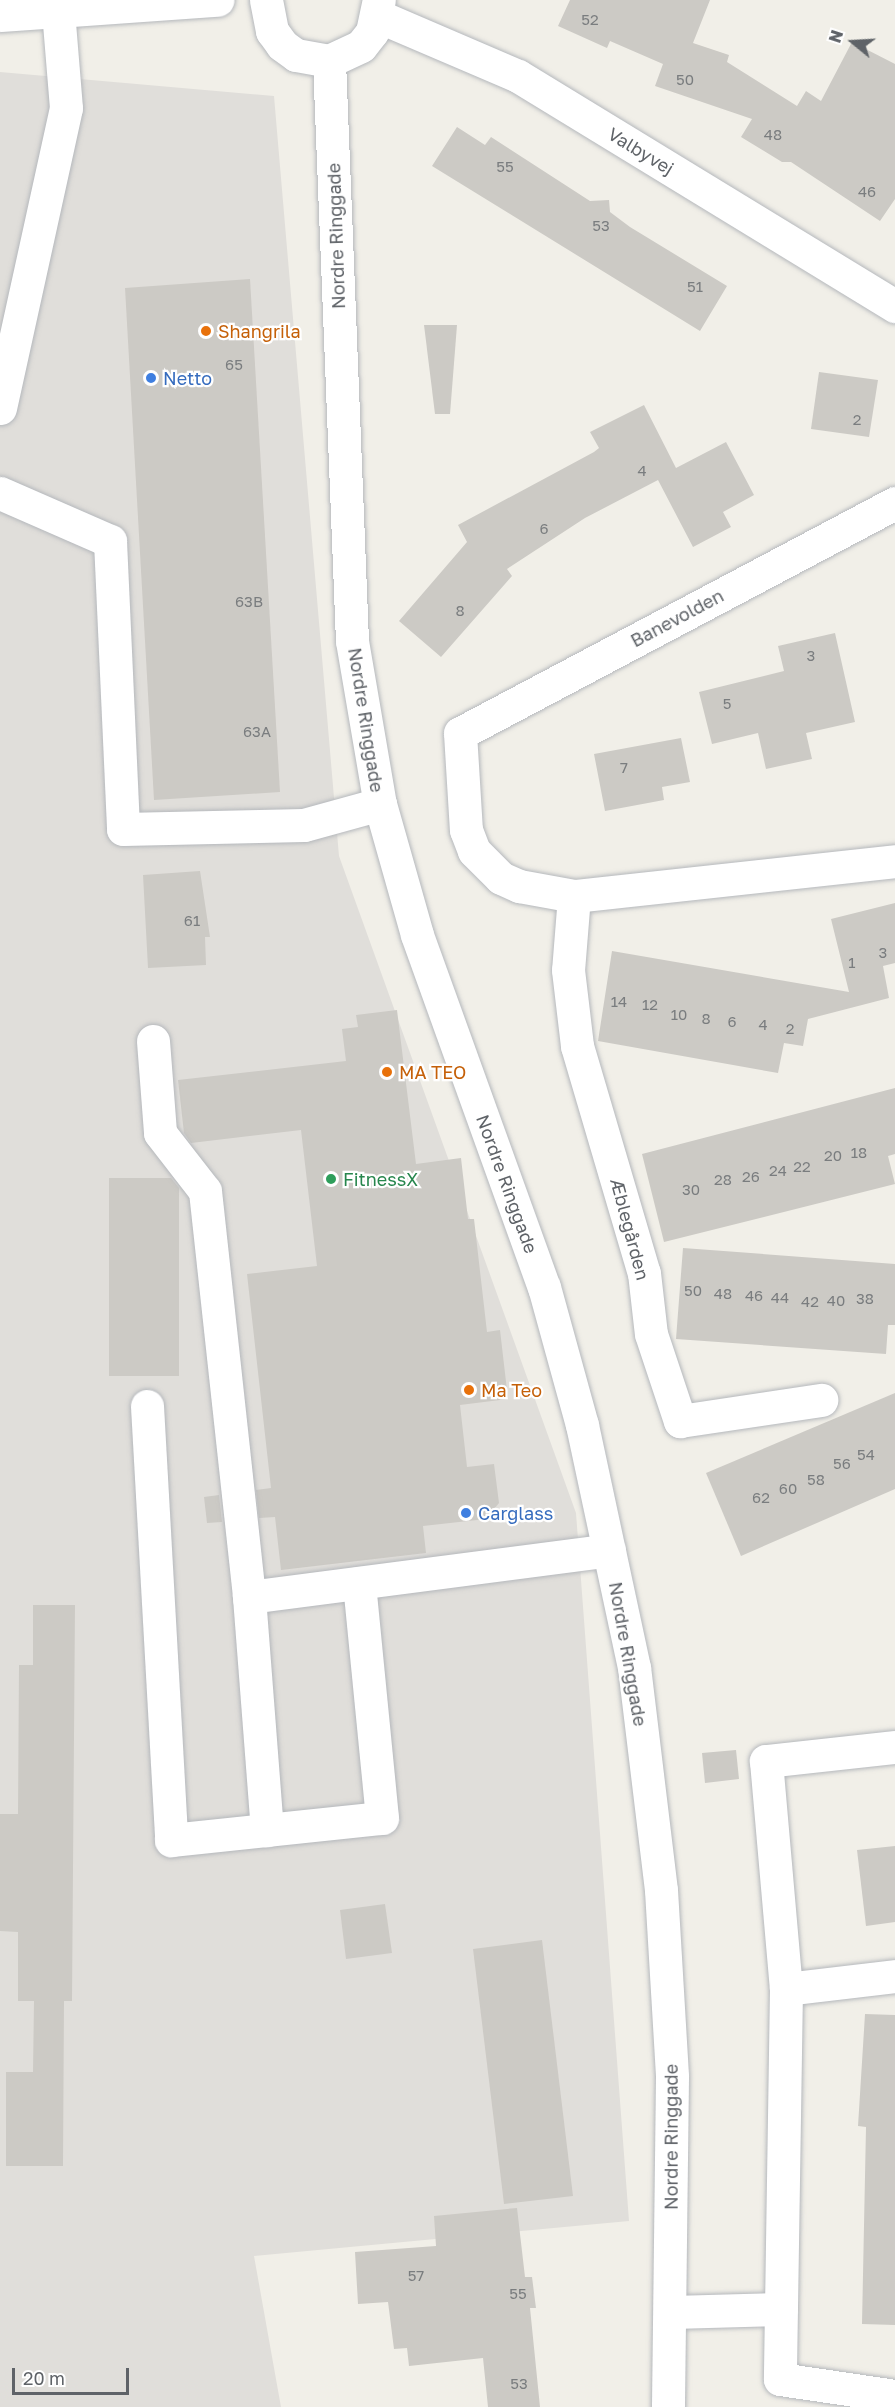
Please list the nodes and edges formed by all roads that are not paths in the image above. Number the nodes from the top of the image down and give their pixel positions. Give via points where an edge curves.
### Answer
1 (217, 0) edge
2 (266, 0) edge
3 (378, 8) edge
4 (58, 10) junction
5 (0, 15) edge
6 (329, 61) junction
7 (895, 306) edge
8 (0, 408) edge
9 (0, 493) edge
10 (895, 503) edge
11 (380, 804) junction
12 (895, 861) edge
13 (574, 896) junction
14 (153, 1041) dead end
15 (821, 1400) dead end
16 (147, 1406) dead end
17 (609, 1550) junction
18 (359, 1583) junction
19 (249, 1597) junction
20 (895, 1747) edge
21 (267, 1830) junction
22 (895, 1976) edge
23 (786, 1989) junction
24 (781, 2309) junction
25 (671, 2312) junction
26 (895, 2396) edge
27 (668, 2407) edge

1 - 4 street
2 - 6 street via 272,31 282,45 296,55
3 - 6 street via 361,46
3 - 7 street, Valbyvej via 518,76
4 - 5 street
4 - 8 street via 66,108
6 - 11 street, Nordre Ringgade via 352,641
9 - 11 street via 110,541 123,829 303,825
10 - 13 street, Banevolden via 460,733 466,830 474,851 501,878 519,886
11 - 17 street, Nordre Ringgade via 417,936 544,1287 582,1425
12 - 13 street
13 - 15 street, Æblegården via 568,970 577,1046 644,1273 651,1335 680,1421
14 - 19 street via 160,1133 205,1191
16 - 21 street via 171,1840
17 - 18 street
17 - 25 street, Nordre Ringgade via 634,1667 661,1890 672,2077
18 - 19 street
18 - 21 street via 382,1818
19 - 21 street
20 - 23 street via 766,1761
22 - 23 street
23 - 24 street
24 - 25 street
24 - 26 street via 780,2379
25 - 27 street, Nordre Ringgade

